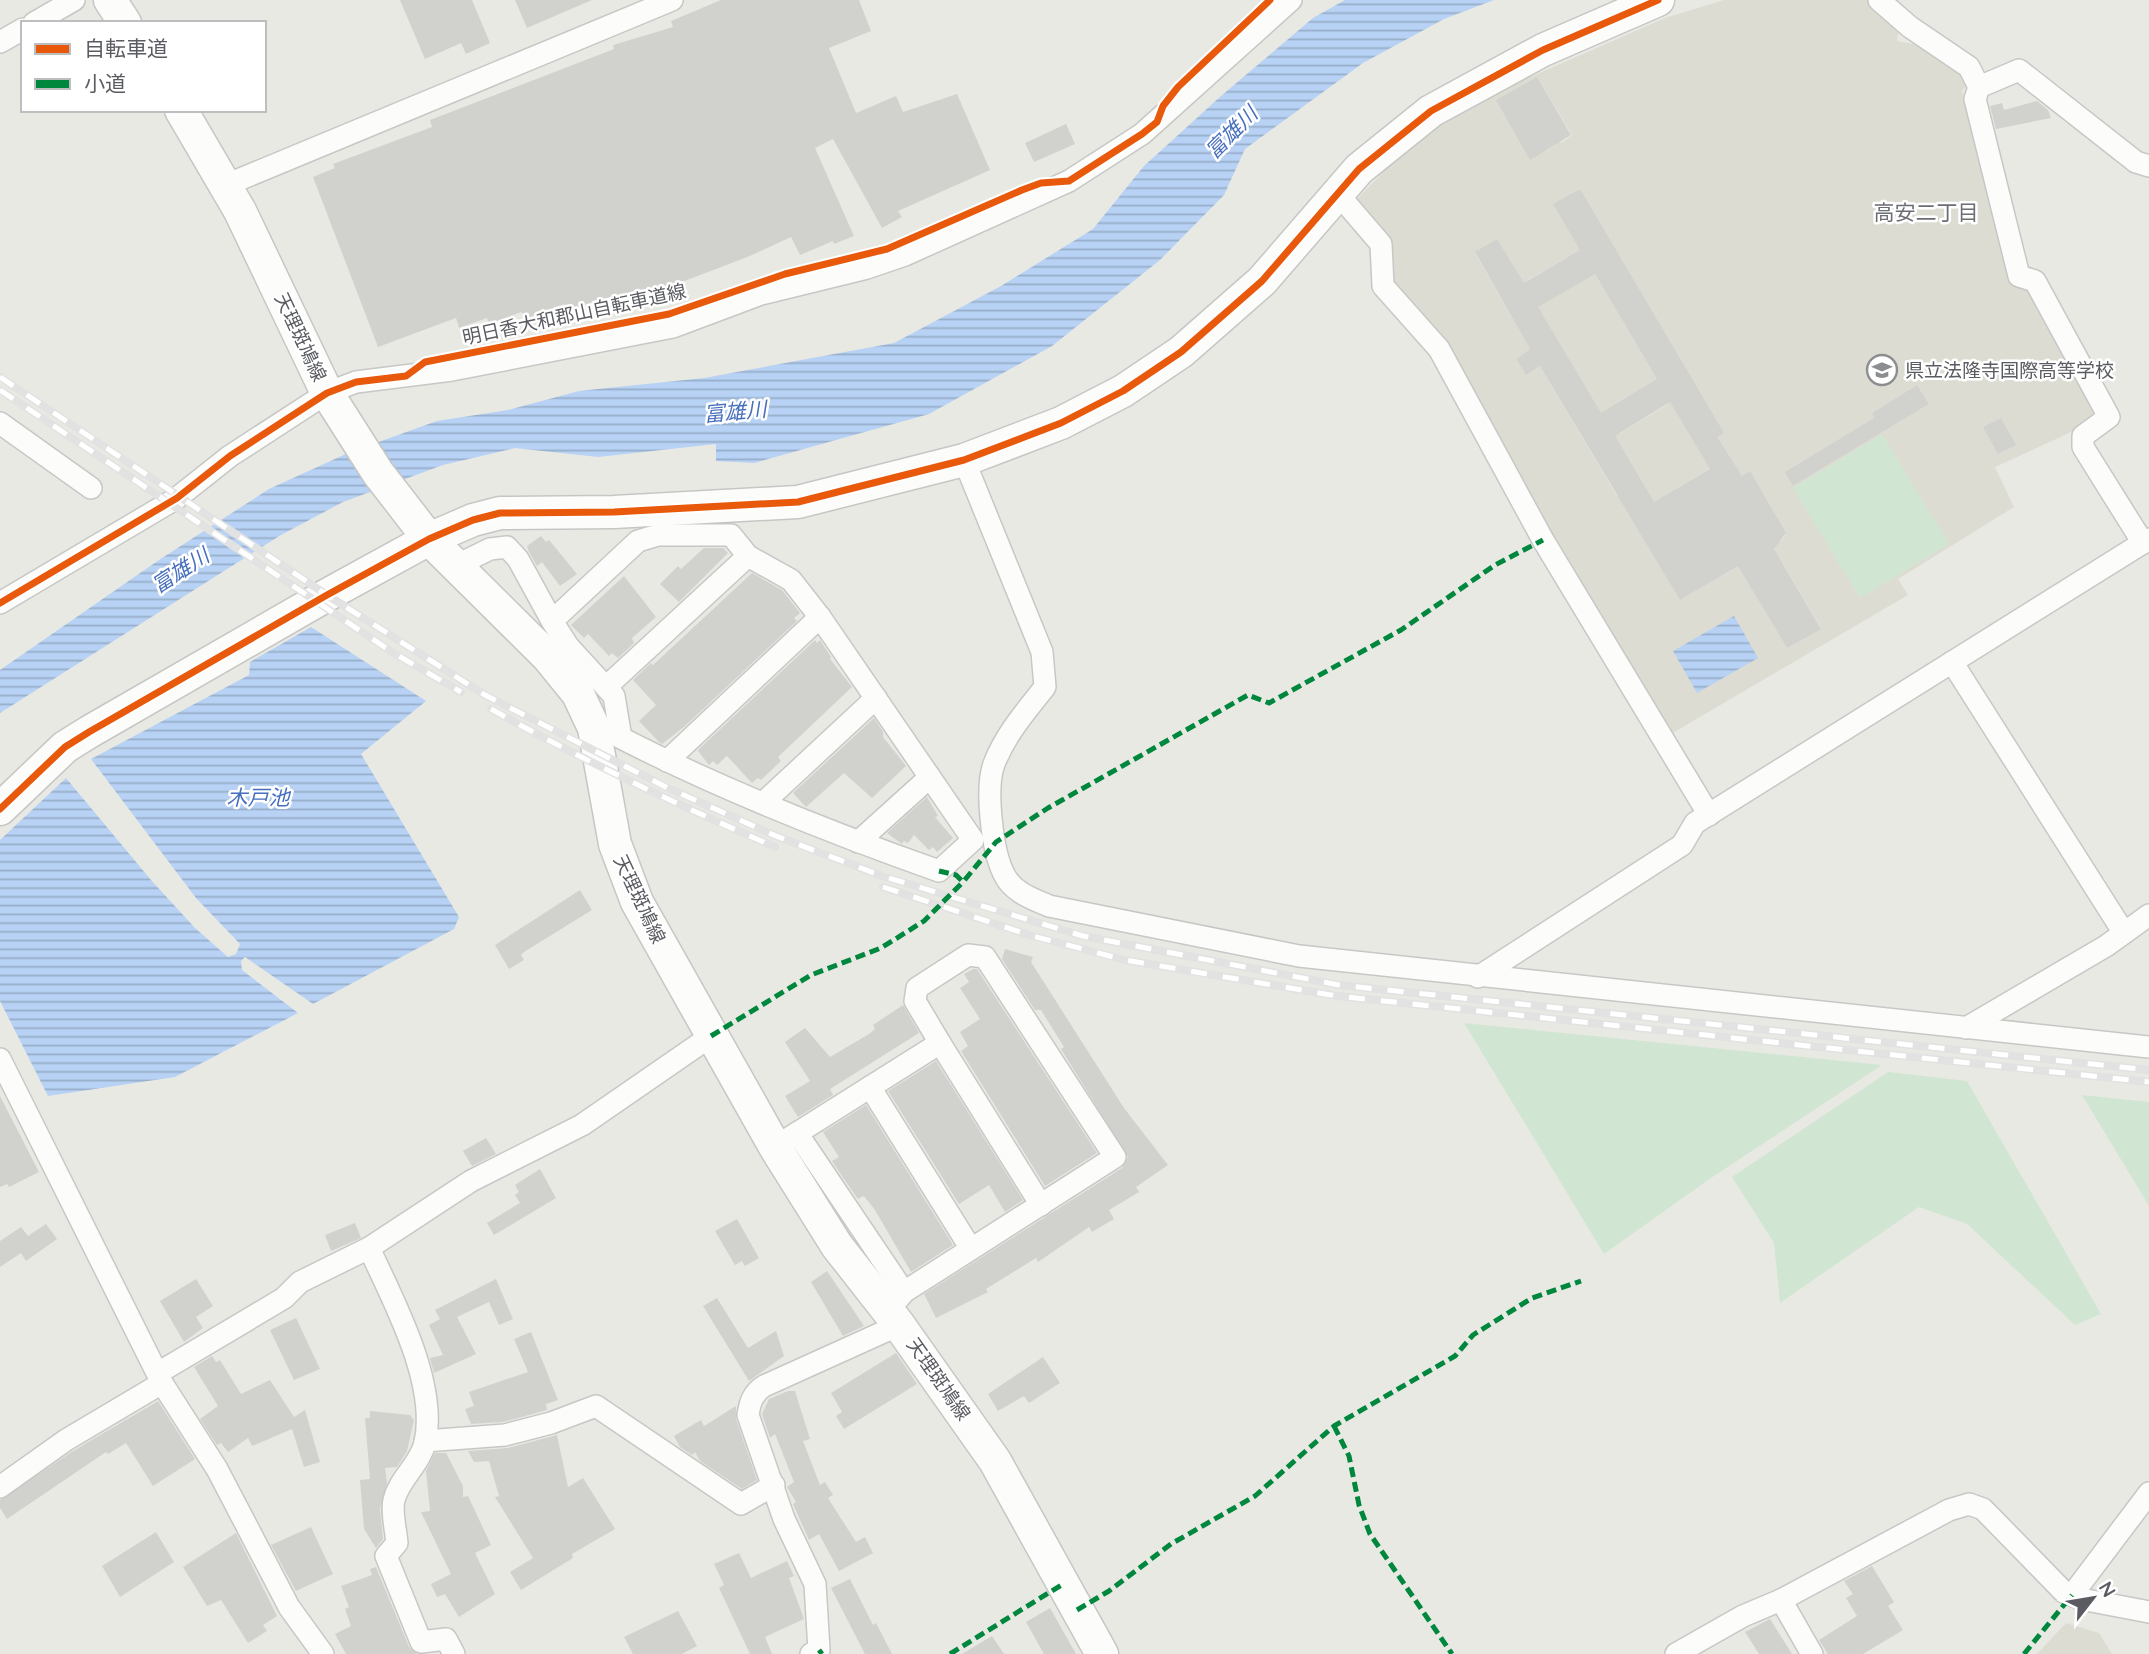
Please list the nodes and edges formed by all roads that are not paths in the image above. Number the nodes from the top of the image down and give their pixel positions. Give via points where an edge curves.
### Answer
1 (74, 0) edge
2 (110, 0) edge
3 (672, 0) edge
4 (1291, 0) edge
5 (1658, 0) edge
6 (1880, 0) edge
7 (37, 21) edge
8 (124, 21) edge
9 (21, 30) edge
10 (0, 42) edge
11 (1979, 87) junction
12 (182, 112) edge
13 (2149, 166) edge
14 (226, 185) junction
15 (1338, 194) junction
16 (330, 398) junction
17 (0, 423) edge
18 (964, 460) junction
19 (91, 488) dead end
20 (421, 530) junction
21 (2146, 541) edge
22 (748, 556) junction
23 (455, 566) junction
24 (0, 603) edge
25 (820, 617) junction
26 (552, 621) junction
27 (1952, 662) junction
28 (606, 687) junction
29 (876, 698) junction
30 (667, 761) junction
31 (930, 777) junction
32 (764, 802) junction
33 (0, 809) edge
34 (1709, 815) junction
35 (858, 842) junction
36 (2149, 915) edge
37 (2124, 933) junction
38 (1478, 977) junction
39 (1965, 1028) junction
40 (711, 1036) junction
41 (940, 1043) junction
42 (2149, 1047) edge
43 (0, 1059) edge
44 (870, 1087) junction
45 (786, 1140) junction
46 (1041, 1205) junction
47 (369, 1248) junction
48 (971, 1249) junction
49 (897, 1309) junction
50 (160, 1378) junction
51 (425, 1441) junction
52 (774, 1485) junction
53 (0, 1488) edge
54 (2149, 1493) edge
55 (2072, 1595) junction
56 (1781, 1600) junction
57 (2149, 1612) edge
58 (323, 1654) edge
59 (454, 1654) edge
60 (811, 1654) edge
61 (1102, 1654) edge
62 (1676, 1654) edge
63 (1812, 1654) edge

1 - 7 street
2 - 8 street
3 - 14 street
4 - 16 street via 1157,122 1108,158 1069,181 905,255 773,291 635,337 356,382
5 - 15 street via 1543,50 1452,98 1392,139
6 - 11 street via 1910,27 1969,67
9 - 10 street
11 - 13 street via 2019,70 2136,162
11 - 21 street via 1975,99 2019,276 2035,281 2109,417 2083,436 2083,447
12 - 14 street, 天理斑鳩線
14 - 16 street, 天理斑鳩線
15 - 18 street via 1262,281 1181,352 1123,391 1061,423
15 - 34 street via 1381,244 1383,286 1439,349 1543,540
16 - 20 street, 天理斑鳩線
16 - 24 street via 230,456 177,498
17 - 19 street
18 - 20 street via 797,502 500,513
18 - 38 street via 1042,652 1045,687 1014,726 993,765 990,805 997,850 1005,876 1018,892 1049,906 1272,951
20 - 23 street, 天理斑鳩線
20 - 33 street via 81,737
21 - 27 street
22 - 25 street via 791,580
22 - 26 street via 731,535 658,535 638,541
22 - 28 street
23 - 26 street via 490,549 507,547
23 - 40 street, 天理斑鳩線 via 556,665 589,713 626,877
25 - 29 street
25 - 30 street
26 - 28 street
27 - 34 street
27 - 37 street
28 - 30 street via 614,695 621,737
29 - 31 street
29 - 32 street
30 - 32 street
31 - 35 street
31 - 35 street via 973,840 939,871
32 - 35 street
34 - 38 street via 1695,823 1682,845
36 - 37 street
37 - 39 street
38 - 39 street
39 - 42 street
40 - 45 street, 天理斑鳩線
40 - 47 street via 582,1125 471,1181
41 - 44 street
41 - 46 street
41 - 46 street via 915,1001 917,988 968,956 985,957 1115,1157
43 - 50 street
44 - 45 street
44 - 48 street
45 - 49 street, 天理斑鳩線 via 837,1246
46 - 48 street
47 - 50 street via 300,1282 284,1298
47 - 51 street via 404,1324 426,1401
48 - 49 street
49 - 52 street via 755,1391 748,1415
49 - 61 street, 天理斑鳩線 via 995,1461
50 - 53 street
50 - 58 street via 217,1469 289,1607
51 - 52 street via 505,1435 596,1406 741,1504
51 - 59 street via 394,1500 397,1543 386,1556 421,1642 446,1639
52 - 60 street via 784,1519 815,1584 819,1650
54 - 55 street
55 - 56 street via 2040,1570 1983,1509 1969,1504 1949,1510
55 - 57 street
56 - 62 street
56 - 63 street

